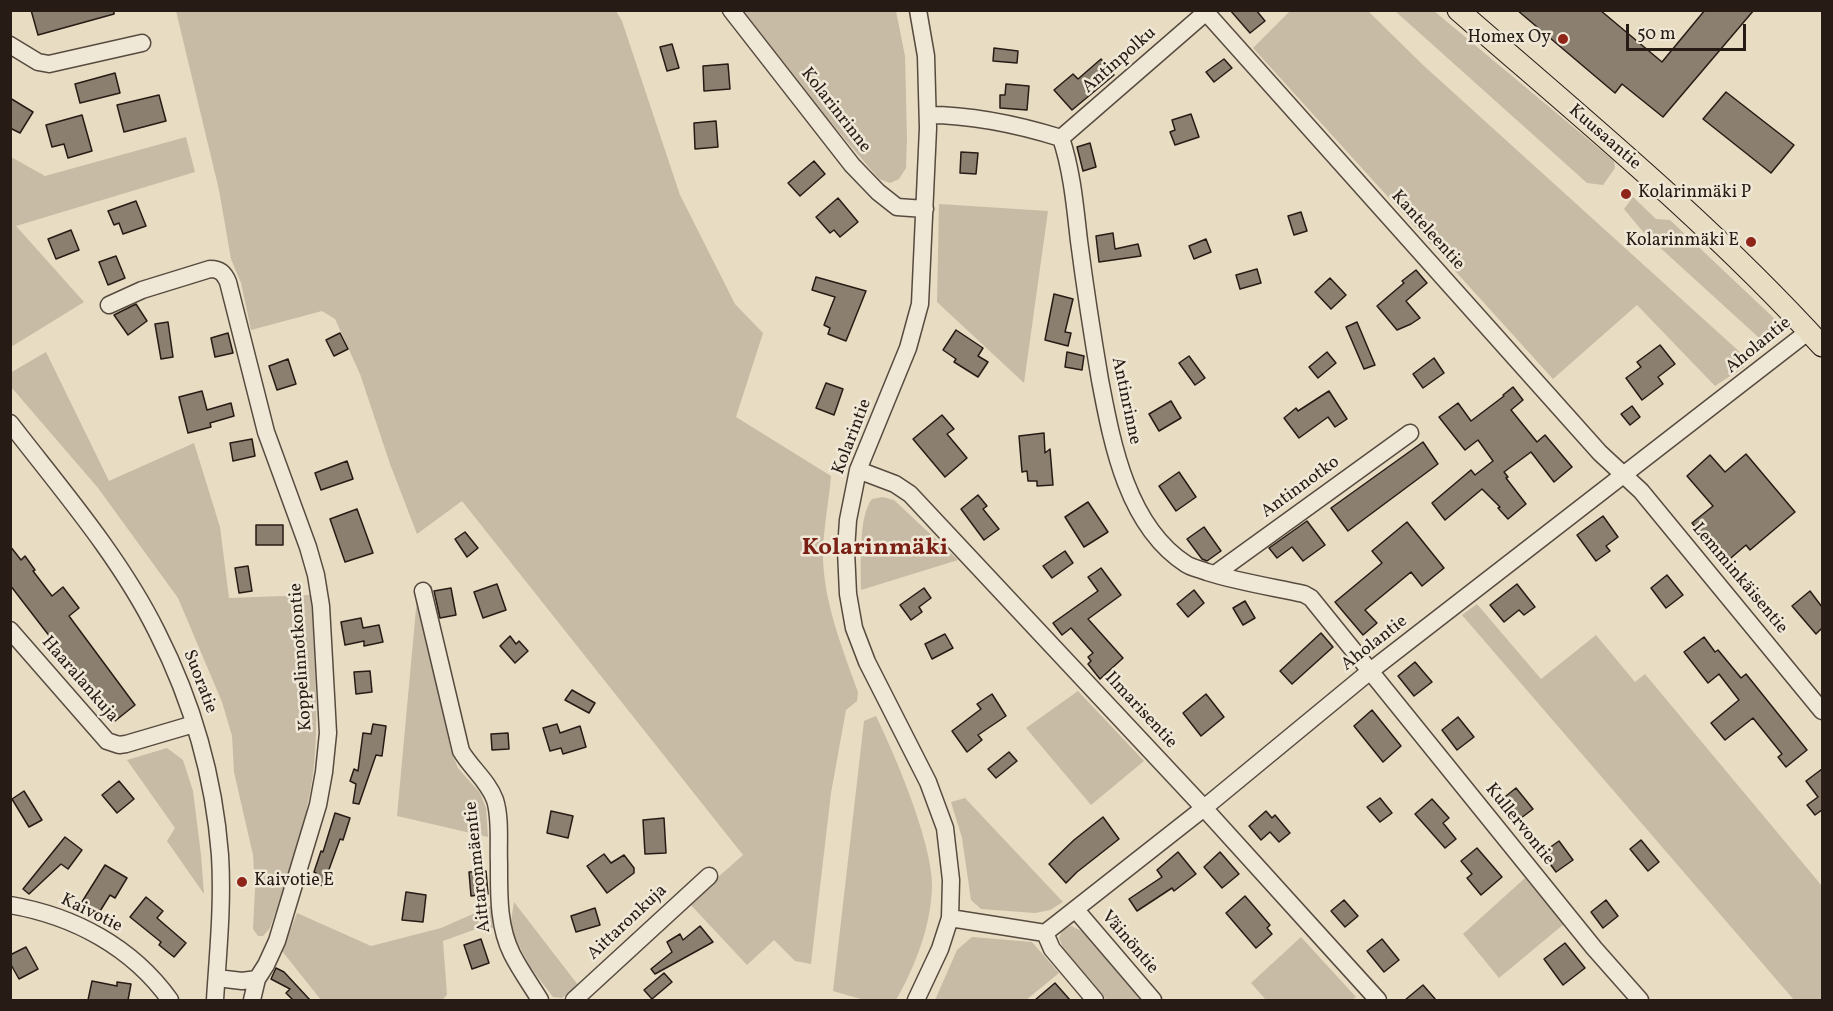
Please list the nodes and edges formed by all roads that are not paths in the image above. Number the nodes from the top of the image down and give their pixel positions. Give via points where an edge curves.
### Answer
1 (731, 10) edge
2 (918, 10) edge
3 (1458, 10) edge
4 (1204, 11) edge
5 (142, 43) dead end
6 (10, 45) edge
7 (928, 115) junction
8 (1060, 138) junction
9 (925, 209) junction
10 (109, 305) dead end
11 (1816, 338) edge
12 (10, 423) edge
13 (1410, 433) dead end
14 (858, 470) junction
15 (1623, 475) junction
16 (1215, 574) junction
17 (423, 591) dead end
18 (10, 630) edge
19 (1369, 672) junction
20 (1822, 711) edge
21 (194, 724) junction
22 (1204, 808) junction
23 (709, 876) dead end
24 (10, 904) edge
25 (1076, 910) junction
26 (950, 918) junction
27 (1045, 933) junction
28 (217, 978) junction
29 (257, 978) junction
30 (170, 1000) edge
31 (215, 1000) edge
32 (252, 1000) edge
33 (540, 1000) edge
34 (574, 1000) edge
35 (916, 1000) edge
36 (1095, 1000) edge
37 (1153, 1000) edge
38 (1378, 1000) edge
39 (1640, 1000) edge

1 - 9 street, Kolarinrinne via 852,165 878,192 897,207
2 - 7 street, Kolarintie via 926,56
3 - 11 main road, Kuusaantie via 1649,176 1736,256
4 - 8 street, Antinpolku
4 - 15 street, Kanteleentie
5 - 6 street via 49,64 38,62
7 - 8 street via 990,121
7 - 9 street, Kolarintie
8 - 16 street, Antinrinne via 1072,184 1090,323 1119,464 1130,492 1159,540 1188,565
9 - 14 street, Kolarintie via 916,324
10 - 29 street, Koppelinnotkontie via 142,290 210,269 225,275 266,432 316,575 326,684 324,771 318,805 277,942
11 - 15 street, Aholantie
12 - 21 street, Suoratie via 127,581 161,641
13 - 16 street, Antinnotko
14 - 22 street, Ilmarisentie via 910,494
14 - 26 street, Kolarintie via 846,550 854,628 872,673 928,782 945,828 951,880
15 - 19 street, Aholantie
15 - 20 street, Lemminkäisentie via 1641,491
16 - 19 street, Antinrinne via 1311,598
17 - 33 street, Aittaronmäentie via 461,751 496,803 499,900 506,940
18 - 21 street, Haaralankuja via 107,741 126,744
19 - 22 street, Aholantie
19 - 39 street, Kullervontie
21 - 28 street, Suoratie via 210,789 219,855 222,912
22 - 25 street, Aholantie
22 - 38 street, Ilmarisentie
23 - 34 street, Aittaronkuja
24 - 30 street, Kaivotie via 75,924 112,943 157,982
25 - 27 street, Aholantie
25 - 37 street, Väinöntie
26 - 27 street
26 - 35 street, Kolarintie via 940,950
27 - 36 street via 1052,949
28 - 29 street
28 - 31 street, Suoratie
29 - 32 street

